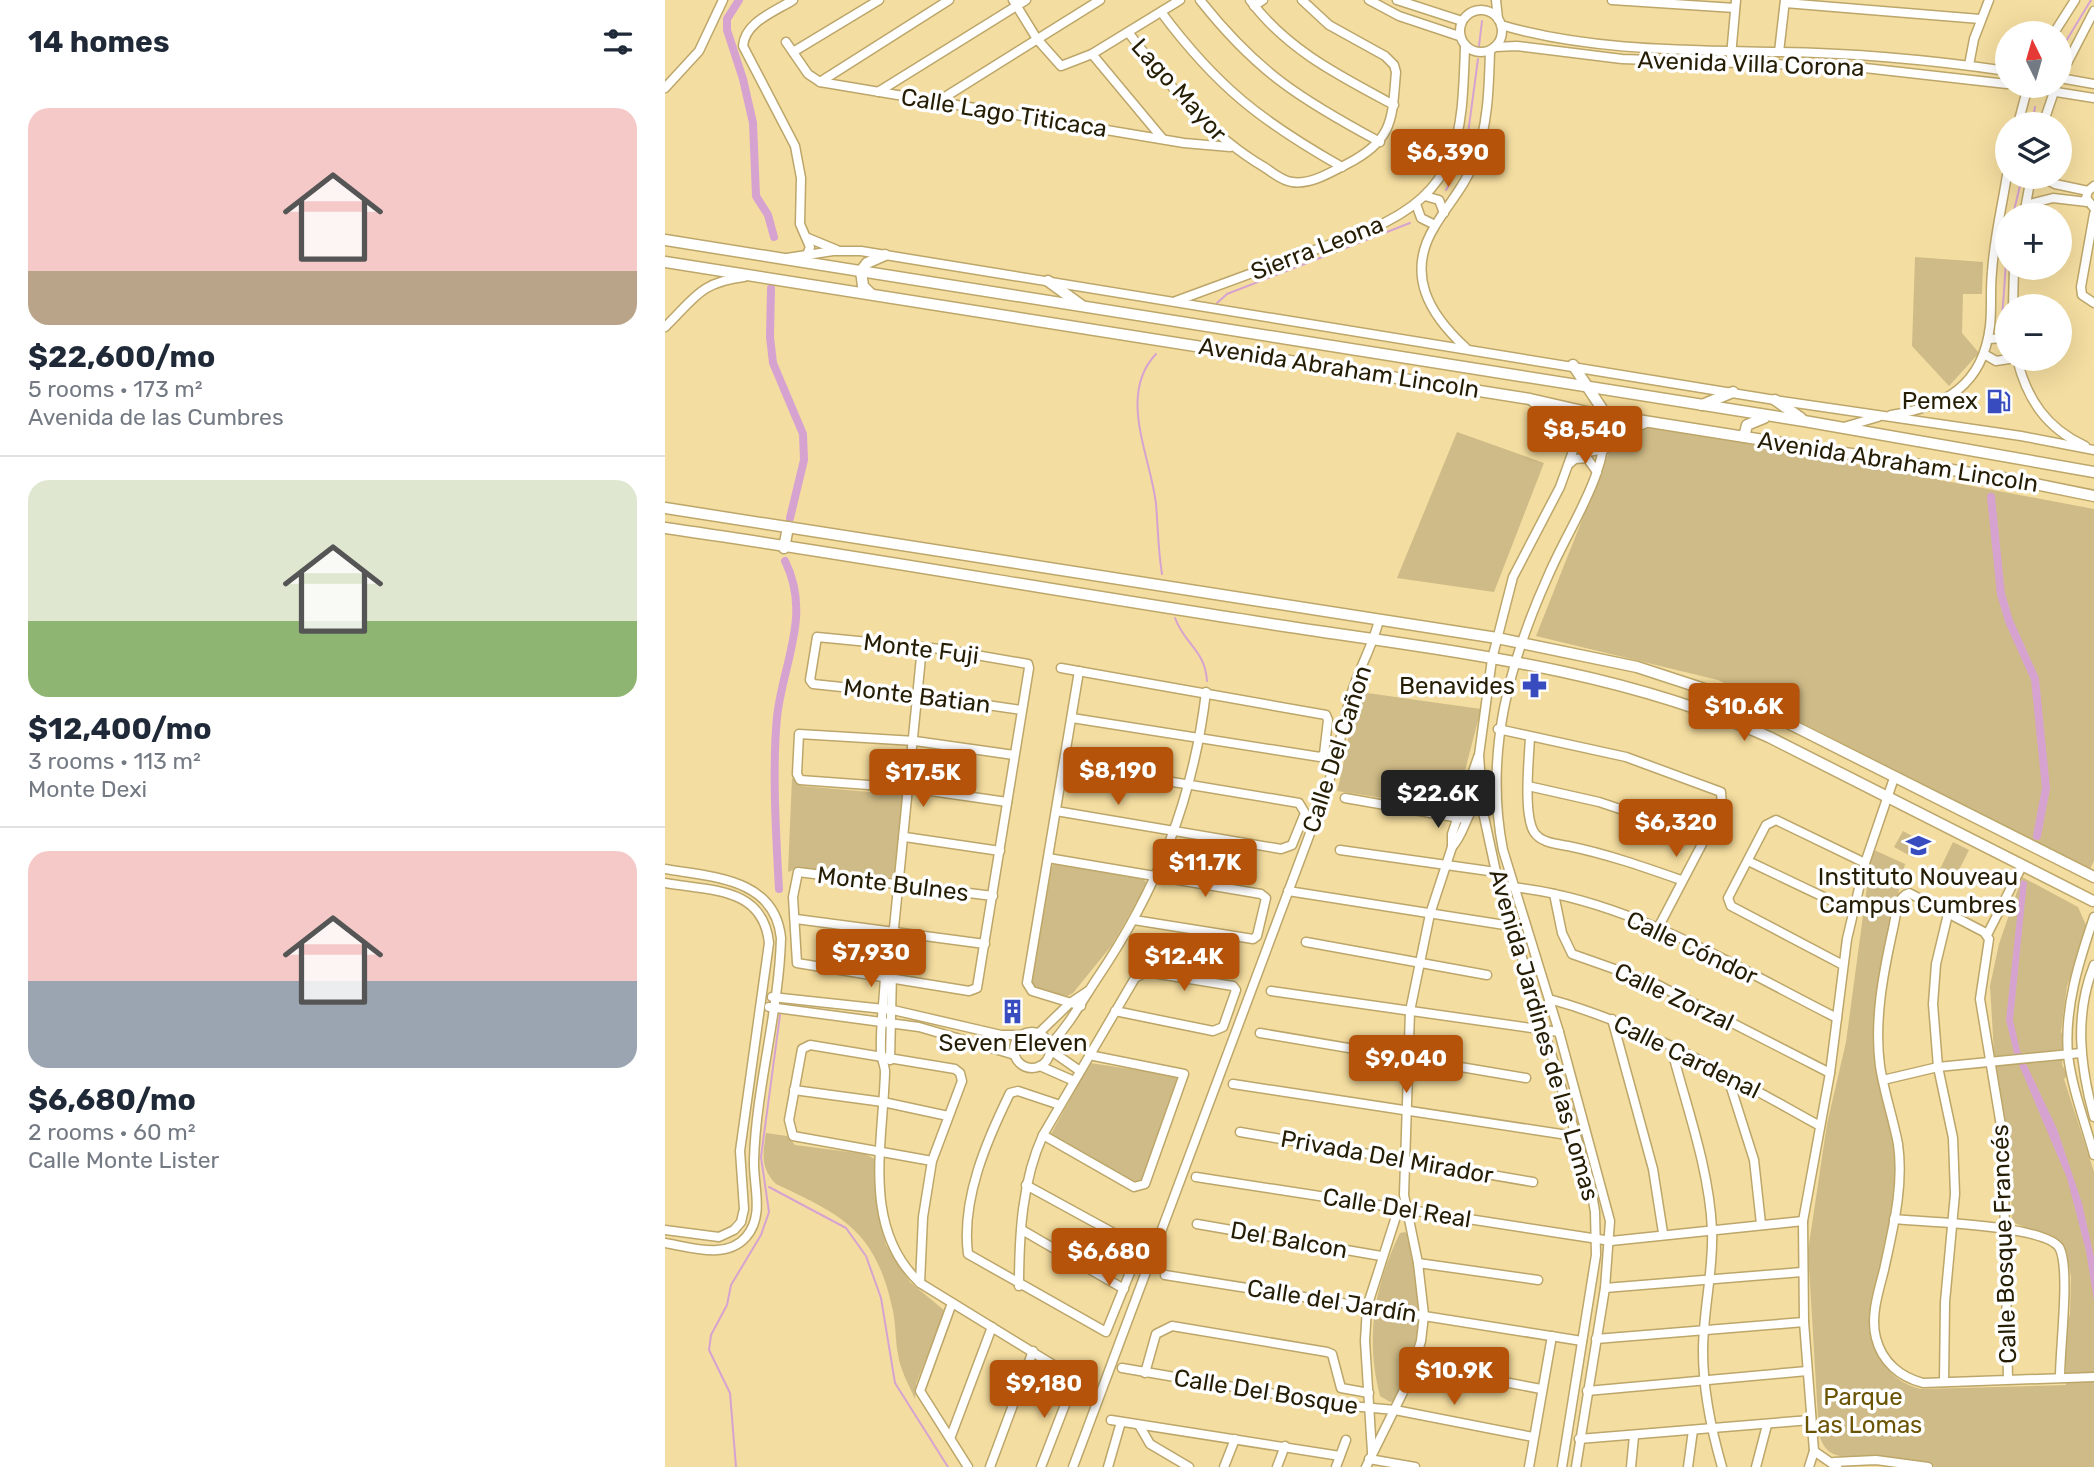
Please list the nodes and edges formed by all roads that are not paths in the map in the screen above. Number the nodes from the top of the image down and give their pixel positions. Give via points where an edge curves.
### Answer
1 (723, 0) edge
2 (793, 0) edge
3 (879, 0) edge
4 (949, 0) edge
5 (1025, 0) edge
6 (1100, 0) edge
7 (1180, 0) edge
8 (1200, 0) edge
9 (1263, 0) edge
10 (1302, 0) edge
11 (1369, 0) edge
12 (1397, 0) edge
13 (1477, 0) edge
14 (1496, 0) edge
15 (1612, 0) edge
16 (1989, 0) edge
17 (2075, 0) edge
18 (1785, 2) edge
19 (1015, 3) edge
20 (1252, 3) edge
21 (1735, 4) edge
22 (1474, 11) junction
23 (2094, 11) edge
24 (1161, 12) junction
25 (1980, 19) junction
26 (1462, 21) junction
27 (2062, 21) edge
28 (1500, 22) junction
29 (1128, 32) junction
30 (1459, 36) junction
31 (1037, 39) junction
32 (786, 42) dead end
33 (1465, 47) junction
34 (1492, 49) junction
35 (793, 52) junction
36 (1731, 52) junction
37 (1779, 52) junction
38 (1091, 54) junction
39 (2072, 54) edge
40 (1731, 64) junction
41 (1969, 65) junction
42 (1995, 69) edge
43 (2072, 79) edge
44 (820, 82) junction
45 (1995, 83) edge
46 (2094, 84) edge
47 (665, 88) edge
48 (878, 92) junction
49 (2072, 92) edge
50 (2094, 97) edge
51 (937, 103) junction
52 (1394, 105) junction
53 (1162, 138) junction
54 (1380, 142) junction
55 (1230, 147) junction
56 (1342, 167) junction
57 (2072, 186) edge
58 (2091, 188) edge
59 (2005, 189) edge
60 (2054, 189) edge
61 (1425, 196) junction
62 (2053, 198) junction
63 (2087, 202) junction
64 (2034, 203) edge
65 (1416, 204) junction
66 (2094, 208) edge
67 (1444, 213) junction
68 (2094, 214) edge
69 (1435, 225) junction
70 (808, 238) junction
71 (665, 240) edge
72 (839, 250) junction
73 (807, 255) junction
74 (885, 255) junction
75 (781, 259) junction
76 (2090, 260) edge
77 (665, 262) edge
78 (861, 271) junction
79 (751, 276) junction
80 (1048, 281) junction
81 (874, 295) junction
82 (1173, 302) junction
83 (2094, 303) edge
84 (1084, 307) junction
85 (666, 327) edge
86 (1988, 339) junction
87 (1995, 339) edge
88 (1466, 348) junction
89 (1984, 354) junction
90 (1995, 360) edge
91 (1573, 365) junction
92 (2021, 371) edge
93 (1587, 388) junction
94 (1733, 392) junction
95 (1633, 395) junction
96 (1530, 399) junction
97 (1775, 400) junction
98 (1599, 405) junction
99 (1702, 405) junction
100 (1587, 412) junction
101 (1606, 415) junction
102 (1772, 416) junction
103 (1881, 416) junction
104 (1649, 421) junction
105 (1804, 421) junction
106 (1839, 428) junction
107 (1744, 437) junction
108 (1576, 441) junction
109 (1605, 448) junction
110 (2094, 450) edge
111 (1569, 464) junction
112 (2094, 472) edge
113 (1598, 475) junction
114 (2094, 484) edge
115 (2093, 496) edge
116 (665, 508) edge
117 (788, 527) junction
118 (665, 528) edge
119 (784, 548) junction
120 (1379, 620) junction
121 (1497, 638) junction
122 (1374, 641) junction
123 (1523, 643) junction
124 (922, 647) junction
125 (1492, 659) junction
126 (1516, 664) junction
127 (1061, 668) dead end
128 (1079, 671) junction
129 (813, 684) joint
130 (1206, 692) junction
131 (918, 695) junction
132 (1021, 710) junction
133 (1072, 718) junction
134 (1498, 729) junction
135 (1200, 737) junction
136 (1529, 737) junction
137 (915, 741) junction
138 (1014, 755) junction
139 (1479, 755) junction
140 (1065, 764) junction
141 (1894, 778) junction
142 (1189, 785) junction
143 (1528, 786) junction
144 (910, 788) junction
145 (1496, 793) junction
146 (1887, 797) junction
147 (1345, 798) dead end
148 (1482, 798) junction
149 (1007, 802) junction
150 (1056, 811) junction
151 (1962, 813) junction
152 (1461, 818) junction
153 (1953, 830) junction
154 (1174, 832) junction
155 (905, 837) junction
156 (1704, 837) junction
157 (1340, 850) dead end
158 (1000, 851) junction
159 (1048, 858) junction
160 (1748, 861) junction
161 (1865, 863) junction
162 (1446, 866) junction
163 (2022, 866) junction
164 (665, 869) edge
165 (1496, 872) junction
166 (1156, 877) junction
167 (2094, 877) edge
168 (1681, 880) junction
169 (665, 883) edge
170 (899, 883) junction
171 (1500, 886) junction
172 (1515, 887) junction
173 (1288, 891) junction
174 (1554, 894) junction
175 (993, 896) junction
176 (2094, 899) edge
177 (1853, 911) junction
178 (1430, 914) junction
179 (1948, 914) junction
180 (2094, 918) edge
181 (796, 919) junction
182 (1134, 920) junction
183 (1511, 926) junction
184 (1658, 928) junction
185 (894, 930) junction
186 (1989, 939) junction
187 (2090, 940) edge
188 (1306, 942) dead end
189 (985, 944) junction
190 (1418, 965) junction
191 (1843, 965) junction
192 (2094, 965) edge
193 (890, 974) junction
194 (1487, 975) dead end
195 (1090, 989) junction
196 (1271, 991) dead end
197 (764, 996) junction
198 (775, 997) junction
199 (1549, 999) junction
200 (1070, 1003) junction
201 (762, 1006) junction
202 (1081, 1006) junction
203 (774, 1007) junction
204 (883, 1009) junction
205 (893, 1010) junction
206 (1410, 1011) junction
207 (1115, 1012) junction
208 (1837, 1018) junction
209 (1612, 1020) junction
210 (883, 1021) junction
211 (893, 1023) junction
212 (1544, 1031) junction
213 (1260, 1032) dead end
214 (1559, 1032) junction
215 (1039, 1033) junction
216 (1021, 1035) junction
217 (1671, 1046) junction
218 (1050, 1048) junction
219 (2081, 1053) junction
220 (881, 1055) junction
221 (1015, 1055) junction
222 (1089, 1055) junction
223 (892, 1056) junction
224 (2069, 1057) junction
225 (1406, 1058) junction
226 (1989, 1061) junction
227 (1039, 1066) junction
228 (1938, 1067) junction
229 (885, 1068) junction
230 (1080, 1071) junction
231 (1831, 1073) junction
232 (1727, 1074) junction
233 (1526, 1078) dead end
234 (1883, 1080) junction
235 (1074, 1081) junction
236 (1233, 1084) dead end
237 (794, 1090) junction
238 (883, 1102) junction
239 (1060, 1105) junction
240 (1406, 1109) junction
241 (948, 1116) junction
242 (2094, 1117) edge
243 (1820, 1126) junction
244 (1240, 1132) dead end
245 (1042, 1135) junction
246 (1574, 1136) junction
247 (881, 1150) junction
248 (2094, 1155) edge
249 (1404, 1158) junction
250 (932, 1161) junction
251 (1196, 1177) dead end
252 (1533, 1182) dead end
253 (1026, 1185) junction
254 (1402, 1209) junction
255 (1894, 1219) junction
256 (1803, 1221) junction
257 (1197, 1224) dead end
258 (1761, 1224) junction
259 (1954, 1225) junction
260 (1712, 1229) junction
261 (2004, 1229) junction
262 (665, 1230) edge
263 (1022, 1230) junction
264 (1663, 1233) junction
265 (1597, 1240) junction
266 (1611, 1241) junction
267 (665, 1243) edge
268 (1381, 1256) junction
269 (1418, 1263) junction
270 (1802, 1272) junction
271 (1165, 1275) dead end
272 (1538, 1280) dead end
273 (1709, 1280) junction
274 (920, 1283) junction
275 (1019, 1286) junction
276 (1605, 1288) junction
277 (1124, 1289) junction
278 (952, 1303) junction
279 (1367, 1307) junction
280 (1424, 1315) junction
281 (1804, 1322) junction
282 (992, 1326) junction
283 (1704, 1330) junction
284 (1552, 1336) junction
285 (1596, 1339) junction
286 (1582, 1341) junction
287 (1034, 1351) junction
288 (1414, 1365) junction
289 (1122, 1368) dead end
290 (1807, 1371) junction
291 (1145, 1373) junction
292 (2060, 1377) junction
293 (2094, 1377) edge
294 (1704, 1379) junction
295 (2008, 1379) junction
296 (1944, 1382) junction
297 (1541, 1390) junction
298 (1587, 1391) junction
299 (1369, 1393) junction
300 (1371, 1408) junction
301 (1395, 1410) junction
302 (1111, 1420) dead end
303 (1810, 1420) junction
304 (1121, 1422) junction
305 (1139, 1425) junction
306 (1767, 1425) junction
307 (1711, 1429) junction
308 (1693, 1430) junction
309 (951, 1436) junction
310 (1635, 1436) junction
311 (1533, 1437) junction
312 (1567, 1438) junction
313 (1235, 1439) junction
314 (1581, 1439) junction
315 (1346, 1440) dead end
316 (1285, 1446) junction
317 (1814, 1451) junction
318 (1340, 1456) junction
319 (1369, 1460) edge
320 (1835, 1465) edge
321 (968, 1467) edge
322 (990, 1467) edge
323 (1041, 1467) edge
324 (1073, 1467) edge
325 (1108, 1467) edge
326 (1189, 1467) edge
327 (1224, 1467) edge
328 (1277, 1467) edge
329 (1336, 1467) edge
330 (1415, 1467) edge
331 (1528, 1467) edge
332 (1562, 1467) edge
333 (1576, 1467) edge
334 (1631, 1467) edge
335 (1688, 1467) edge
336 (1721, 1467) edge
337 (1756, 1467) edge
338 (1809, 1467) edge
339 (1928, 1467) edge

1 - 47 street via 699,51
2 - 70 street via 752,26 743,46 790,133 801,178 800,224
3 - 35 street
4 - 44 street
5 - 19 street
6 - 31 street
7 - 24 street
8 - 54 street via 1228,35 1281,85
9 - 20 street
10 - 52 street via 1329,25 1391,61 1396,72
11 - 30 street via 1399,16
12 - 26 street
13 - 22 street
14 - 28 street
15 - 21 street
16 - 25 street
17 - 27 street
18 - 25 street
18 - 37 street
19 - 31 street
19 - 48 street
20 - 52 street via 1310,58
21 - 36 street
22 - 26 street
22 - 28 street via 1492,13
23 - 39 street
24 - 29 street
24 - 56 street via 1192,53 1242,103
25 - 41 street
26 - 30 street
28 - 34 street via 1500,41
28 - 36 street, Avenida Villa Corona via 1544,35
29 - 38 street
29 - 55 street, Lago Mayor via 1156,69
30 - 33 street
31 - 38 street via 1061,66
31 - 51 street
32 - 35 street
33 - 34 street via 1481,53
33 - 61 street, Sierra Leona via 1459,131 1450,162
34 - 40 street, Avenida Villa Corona via 1517,46 1622,59
34 - 67 street via 1476,158
35 - 44 street via 808,74
36 - 37 street, Avenida Villa Corona
36 - 40 street
37 - 41 street, Avenida Villa Corona
38 - 53 street
40 - 45 street, Avenida Villa Corona via 1856,67
41 - 42 street, Avenida Villa Corona
43 - 46 street
44 - 48 street, Calle Lago Titicaca
48 - 51 street, Calle Lago Titicaca
49 - 50 street
51 - 53 street, Calle Lago Titicaca
52 - 54 street
53 - 55 street, Calle Lago Titicaca
54 - 56 street
55 - 56 street via 1290,182 1313,180
57 - 58 street
58 - 63 street
59 - 86 street via 1992,270
60 - 62 street
61 - 65 street, Sierra Leona
61 - 67 street via 1439,200
62 - 63 street
62 - 64 street
63 - 66 street
65 - 69 street via 1421,218
65 - 82 street, Sierra Leona via 1369,230
67 - 69 street
68 - 76 street
69 - 88 street via 1422,260 1425,292 1442,327
70 - 72 street
70 - 73 street
71 - 75 main road
72 - 73 street
72 - 74 street
73 - 75 street
74 - 78 main road
74 - 80 street
75 - 78 main road
76 - 83 street via 2081,287 2082,295
77 - 79 main road, Avenida Abraham Lincoln
78 - 81 main road via 863,286
78 - 84 main road
79 - 81 main road, Avenida Abraham Lincoln
79 - 85 street via 702,289
80 - 82 street
80 - 84 main road
81 - 96 main road, Avenida Abraham Lincoln
82 - 88 street
84 - 93 main road
86 - 87 street
86 - 89 street
88 - 91 street
89 - 90 street
89 - 103 street via 1964,384 1944,401
91 - 93 main road
91 - 94 street
92 - 110 street via 2039,411 2064,435
93 - 95 main road
93 - 98 main road
94 - 97 street
94 - 99 main road
95 - 98 main road
95 - 99 main road
96 - 100 main road, Avenida Abraham Lincoln
96 - 108 main road via 1565,422
97 - 103 street
97 - 105 main road
98 - 100 main road
98 - 101 main road
99 - 102 main road
100 - 101 main road, Avenida Abraham Lincoln
100 - 108 street, Avenida Jardines de las Lomas
101 - 104 main road, Avenida Abraham Lincoln
101 - 109 street, Avenida Jardines de las Lomas
102 - 105 main road
102 - 107 main road via 1750,422
103 - 106 street
103 - 110 street
104 - 107 main road, Avenida Abraham Lincoln
104 - 109 main road via 1618,433
105 - 106 main road
106 - 112 main road
107 - 115 main road, Avenida Abraham Lincoln
108 - 109 street via 1588,452
108 - 111 street, Avenida Jardines de las Lomas
109 - 113 street, Avenida Jardines de las Lomas
111 - 113 street via 1587,458
111 - 121 street, Avenida Jardines de las Lomas via 1513,577
113 - 123 street, Avenida Jardines de las Lomas via 1549,573
114 - 115 main road
116 - 117 main road
117 - 119 main road
117 - 120 main road
118 - 119 main road
119 - 122 main road
120 - 121 main road
120 - 122 street, Calle Del Cañon
121 - 123 main road
121 - 125 street, Avenida Jardines de las Lomas
122 - 125 main road
122 - 173 street, Calle Del Cañon via 1349,701 1336,763
123 - 126 street, Avenida Jardines de las Lomas
123 - 141 main road via 1637,667 1738,701
124 - 129 street, Monte Fuji via 817,637
124 - 131 street
124 - 132 street, Monte Fuji via 1025,664 1029,668
125 - 126 main road
125 - 139 street, Avenida Jardines de las Lomas
126 - 134 street, Avenida Jardines de las Lomas
126 - 146 main road via 1597,678 1682,702 1769,737
127 - 128 street
128 - 130 street
128 - 133 street
129 - 131 street, Monte Batian
130 - 135 street
130 - 135 street via 1326,715 1324,754 1320,757
131 - 132 street, Monte Batian
131 - 137 street
132 - 138 street
133 - 135 street
133 - 140 street
134 - 136 street
134 - 145 street, Avenida Jardines de las Lomas
135 - 142 street
136 - 143 street
136 - 156 street via 1626,757 1721,792 1722,806
137 - 138 street
137 - 144 street
137 - 144 street via 802,732 799,736 800,780
138 - 149 street
139 - 148 street, Avenida Jardines de las Lomas
139 - 152 street
140 - 142 street
140 - 150 street
141 - 146 street
141 - 151 main road
142 - 154 street
142 - 154 street via 1299,803 1304,817 1288,849
143 - 156 street via 1599,802
143 - 168 street via 1532,826 1541,839 1599,852
144 - 149 street
144 - 155 street
145 - 148 street
145 - 172 street, Avenida Jardines de las Lomas via 1498,825
146 - 153 main road
146 - 161 street
147 - 152 street
148 - 152 street
148 - 165 street, Avenida Jardines de las Lomas
149 - 158 street
150 - 154 street
150 - 159 street
151 - 153 main road
151 - 167 main road
152 - 162 street
153 - 163 main road
154 - 166 street
155 - 158 street
155 - 170 street
156 - 168 street
157 - 162 street
158 - 175 street
159 - 166 street
159 - 200 street via 1027,985
160 - 161 street via 1766,825 1776,820
160 - 177 street
160 - 191 street via 1729,894 1731,906
161 - 177 street
162 - 165 street
162 - 178 street
163 - 176 main road
163 - 186 street, Calle Bosque Francés
164 - 198 street via 735,882 768,903 778,919 781,938
165 - 171 street, Avenida Jardines de las Lomas
166 - 182 street
166 - 182 street via 1265,897 1255,939
168 - 184 street
169 - 197 street via 726,893 759,911 767,924 769,943
170 - 175 street, Monte Bulnes
170 - 181 street, Monte Bulnes via 799,872 793,897
170 - 185 street
171 - 172 street, Calle Cóndor
171 - 183 street, Avenida Jardines de las Lomas
172 - 174 street, Calle Cóndor
172 - 199 street, Avenida Jardines de las Lomas
173 - 178 street
173 - 324 street, Calle Del Cañon
174 - 184 street, Calle Cóndor
174 - 231 street, Calle Zorzal via 1562,933 1572,954 1654,983
175 - 189 street
177 - 191 street
178 - 183 street
178 - 190 street
179 - 186 street
179 - 228 street via 1933,994
179 - 234 street via 1909,893 1899,903 1878,1026
180 - 187 street
181 - 185 street
181 - 193 street via 798,964
182 - 195 street
183 - 212 street, Avenida Jardines de las Lomas
184 - 208 street, Calle Cóndor
185 - 189 street
185 - 193 street
186 - 226 street, Calle Bosque Francés via 1980,999
187 - 224 street via 2070,1008
188 - 190 street
189 - 193 street via 977,986 971,991
190 - 194 street
190 - 206 street
191 - 208 street
192 - 219 street via 2082,1010
193 - 204 street
193 - 205 street
195 - 200 street
195 - 202 street
196 - 206 street
197 - 198 street
197 - 201 street
198 - 203 street
198 - 204 street
199 - 209 street, Calle Cardenal
199 - 214 street, Avenida Jardines de las Lomas
200 - 202 street
200 - 215 street
201 - 203 street
201 - 262 street via 740,1151 741,1222 719,1237
202 - 218 street
203 - 210 street
203 - 267 street via 755,1138 757,1208 753,1227 741,1242 725,1250
204 - 205 street
204 - 210 street
205 - 211 street
205 - 216 street via 1001,1035
206 - 212 street
206 - 225 street
207 - 207 street via 1140,973 1236,989 1219,1030
207 - 222 street
208 - 231 street
209 - 217 street, Calle Cardenal
209 - 264 street via 1653,1169
210 - 211 street
210 - 220 street
211 - 221 street via 943,1032
211 - 223 street
212 - 214 street
212 - 246 street, Avenida Jardines de las Lomas
213 - 225 street
214 - 266 street, Avenida Jardines de las Lomas via 1607,1202
215 - 216 street
215 - 218 street
216 - 221 street
217 - 232 street, Calle Cardenal
217 - 260 street via 1701,1158
218 - 227 street via 1047,1060
218 - 230 street
219 - 224 street
219 - 242 street
220 - 223 street
220 - 229 street
220 - 237 street via 810,1045 803,1048
221 - 227 street via 1025,1066
222 - 230 street
222 - 245 street via 1184,1074 1146,1184 1134,1187
223 - 229 street
223 - 241 street via 955,1069 961,1075
224 - 226 street
224 - 248 street
225 - 233 street
225 - 240 street
226 - 228 street
226 - 261 street, Calle Bosque Francés via 2003,1138
227 - 235 street
228 - 234 street
228 - 259 street via 1953,1138
229 - 238 street
230 - 235 street
231 - 243 street
232 - 243 street, Calle Cardenal
232 - 258 street via 1753,1160
234 - 255 street via 1900,1163
235 - 239 street
236 - 240 street
237 - 238 street
237 - 247 street via 789,1125 793,1136
238 - 241 street
238 - 247 street
239 - 245 street
239 - 275 street via 1017,1091 1010,1093 983,1154 974,1189 968,1254
240 - 246 street
240 - 249 street
241 - 250 street
243 - 256 street
244 - 249 street, Privada Del Mirador
245 - 253 street
246 - 265 street, Avenida Jardines de las Lomas via 1590,1182
247 - 250 street
247 - 274 street via 884,1226 901,1262
249 - 252 street, Privada Del Mirador
249 - 254 street
250 - 274 street
251 - 254 street, Calle Del Real
253 - 263 street
253 - 277 street via 1132,1243 1137,1255
254 - 265 street, Calle Del Real
254 - 268 street
254 - 269 street
255 - 259 street
255 - 296 street via 1878,1294 1876,1338 1900,1374 1923,1383
256 - 258 street, Calle Del Real
256 - 270 street
257 - 268 street, Del Balcon
258 - 260 street, Calle Del Real
259 - 261 street
259 - 296 street via 1945,1302
260 - 264 street, Calle Del Real
260 - 273 street
261 - 292 street via 2048,1238 2060,1250 2064,1278
261 - 295 street, Calle Bosque Francés
263 - 275 street
263 - 277 street
264 - 266 street, Calle Del Real
265 - 266 street, Calle Del Real
265 - 286 street, Avenida Jardines de las Lomas
266 - 276 street, Avenida Jardines de las Lomas
268 - 279 street
269 - 272 street
269 - 280 street
270 - 273 street
270 - 281 street
271 - 279 street, Calle del Jardín
273 - 276 street
273 - 283 street
274 - 278 street
275 - 277 street via 1106,1332
276 - 285 street, Avenida Jardines de las Lomas
278 - 282 street
278 - 309 street via 920,1391
279 - 280 street, Calle del Jardín
279 - 299 street
280 - 284 street, Calle del Jardín
280 - 288 street
281 - 283 street
281 - 290 street
282 - 287 street
282 - 309 street
283 - 285 street
283 - 294 street
284 - 286 street, Calle del Jardín
284 - 297 street
285 - 298 street, Avenida Jardines de las Lomas
286 - 312 street, Avenida Jardines de las Lomas
287 - 322 street
287 - 323 street via 1074,1381
288 - 297 street
288 - 301 street
289 - 291 street, Calle Del Bosque
290 - 294 street
290 - 303 street
291 - 299 street via 1156,1334 1172,1326 1327,1352 1332,1354 1341,1388
291 - 300 street, Calle Del Bosque
292 - 293 street
292 - 295 street
294 - 298 street
294 - 307 street
295 - 296 street
297 - 311 street
298 - 314 street, Avenida Jardines de las Lomas
299 - 300 street
300 - 301 street, Calle Del Bosque
300 - 319 street
301 - 311 street, Calle Del Bosque
301 - 319 street
302 - 304 street
303 - 306 street
303 - 317 street
304 - 305 street
304 - 325 street
305 - 313 street
305 - 326 street via 1150,1444
306 - 307 street
306 - 337 street
307 - 308 street
307 - 336 street
308 - 310 street
308 - 335 street
309 - 321 street
310 - 314 street
310 - 334 street
311 - 331 street
312 - 314 street
312 - 332 street, Avenida Jardines de las Lomas
313 - 316 street
313 - 327 street
314 - 333 street, Avenida Jardines de las Lomas
315 - 318 street
316 - 318 street
316 - 328 street
317 - 320 street
317 - 338 street
318 - 329 street
319 - 330 street
320 - 339 street via 1876,1460

